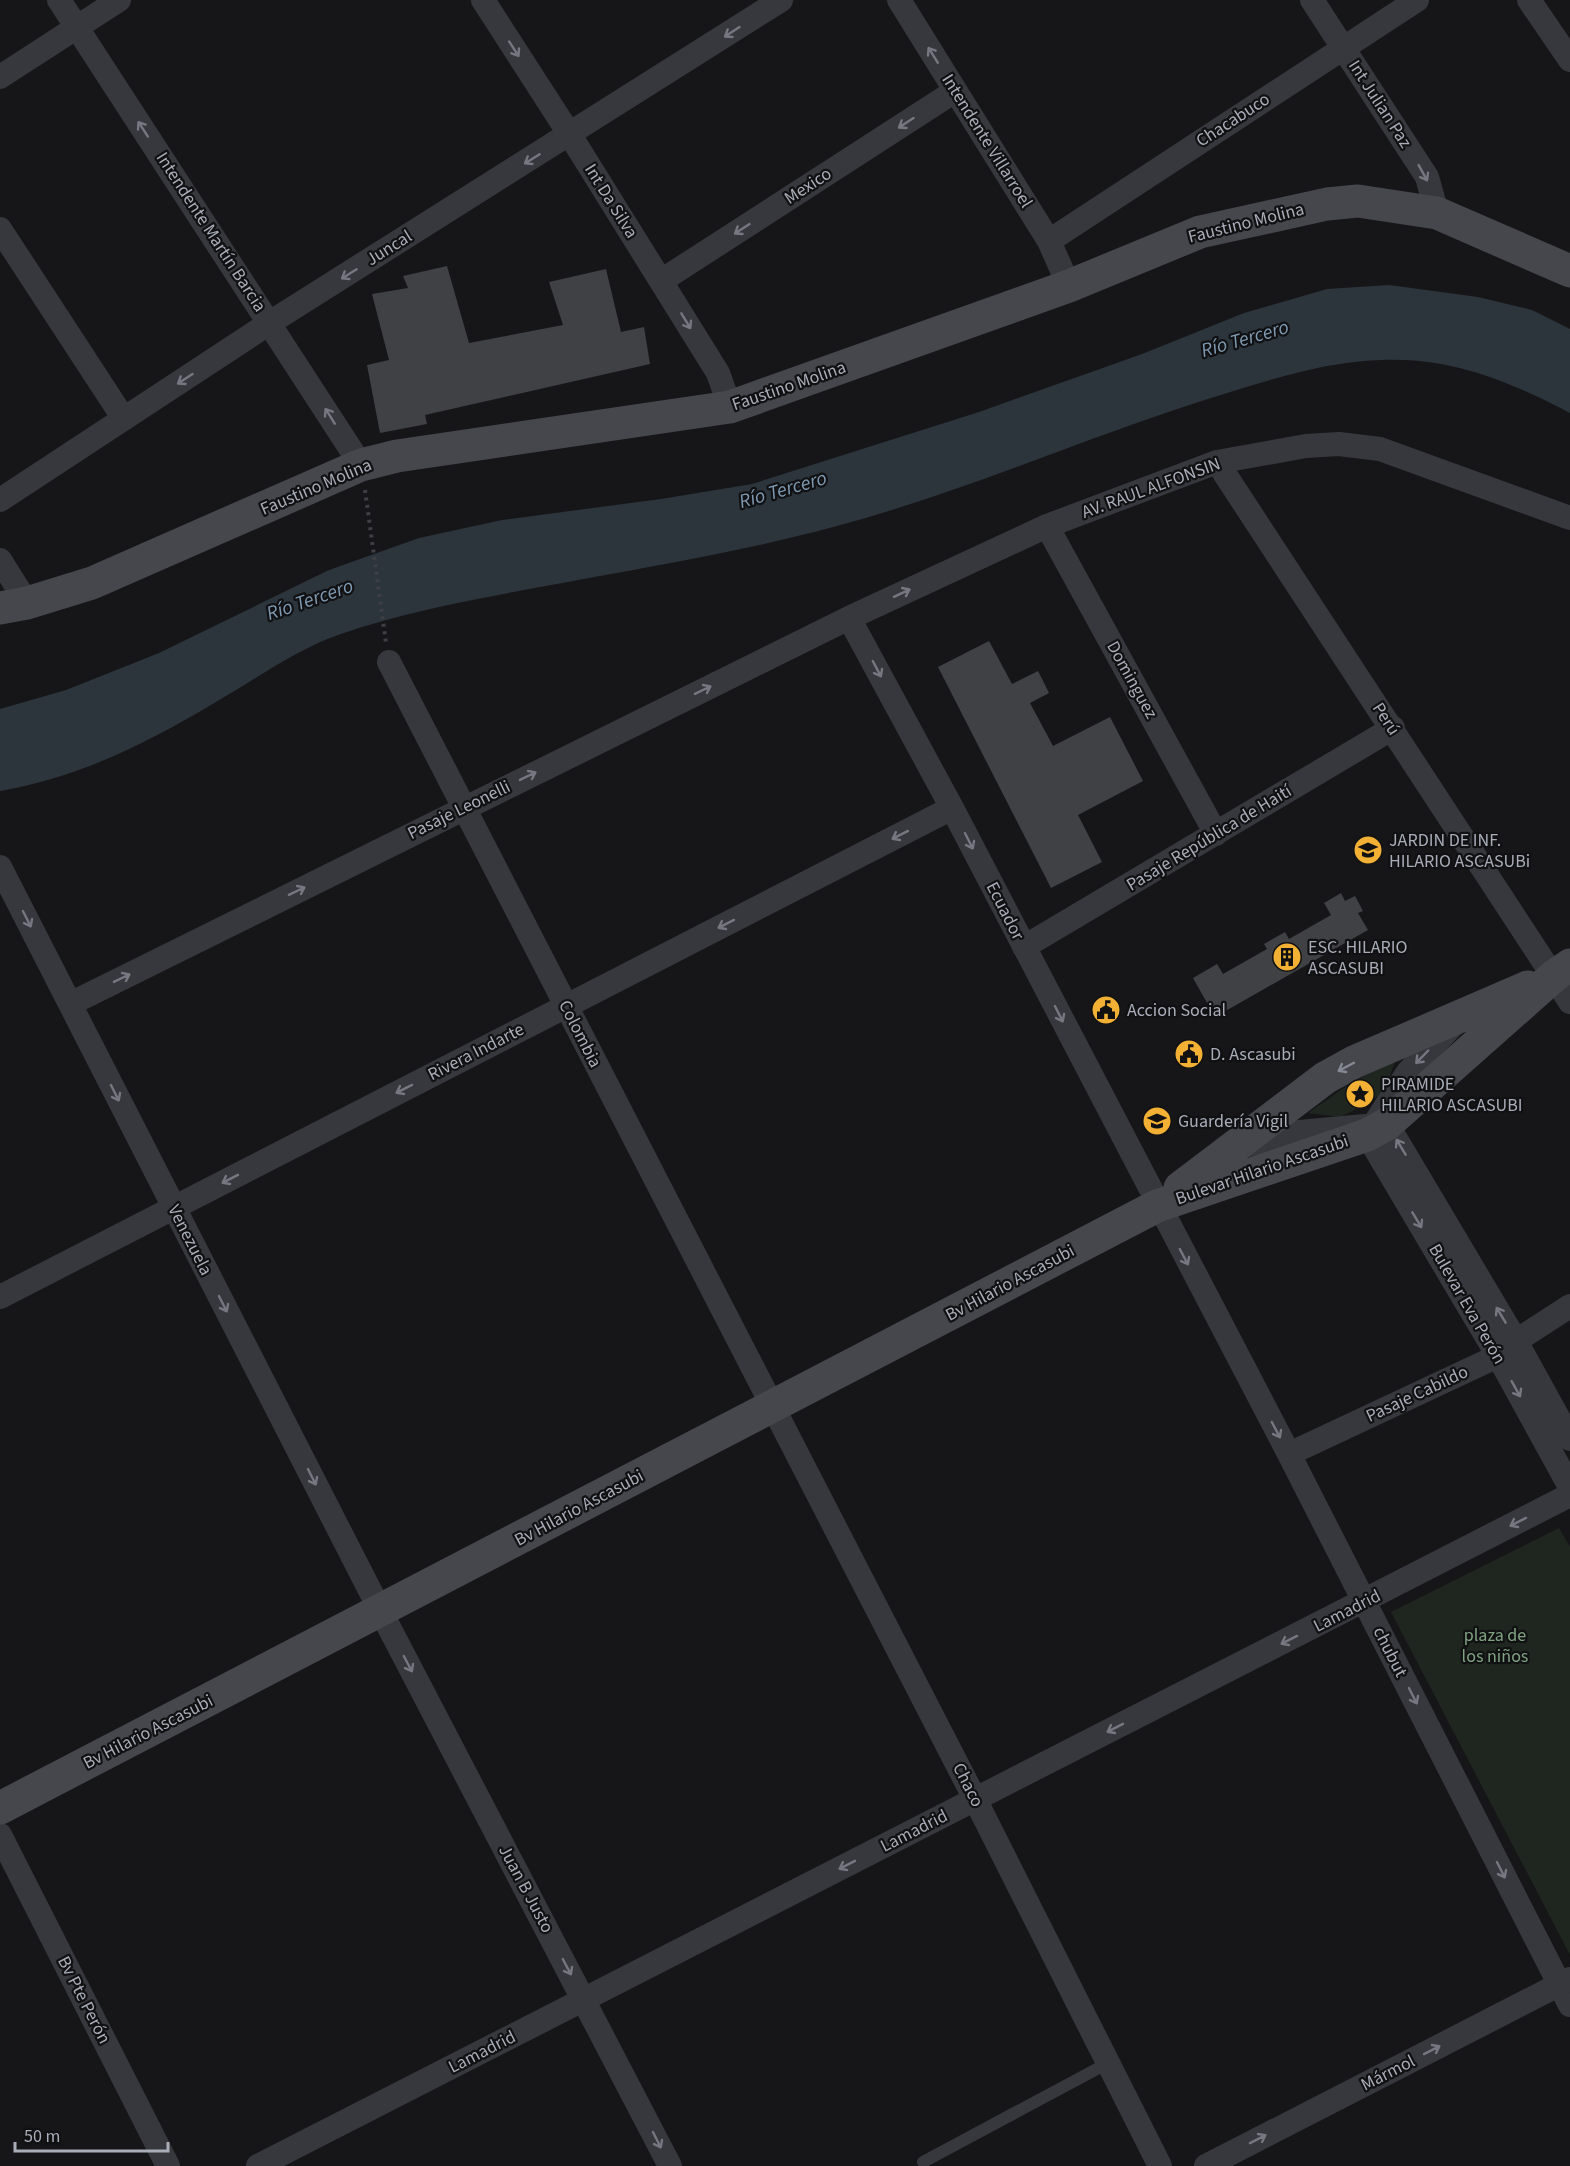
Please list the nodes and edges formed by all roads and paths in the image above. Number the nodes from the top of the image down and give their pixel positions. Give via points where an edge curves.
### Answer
1 (59, 0) edge
2 (118, 0) edge
3 (483, 0) edge
4 (781, 0) edge
5 (899, 0) edge
6 (1312, 0) edge
7 (1417, 0) edge
8 (1529, 0) edge
9 (76, 27) junction
10 (1343, 48) junction
11 (1570, 60) edge
12 (0, 77) edge
13 (955, 91) junction
14 (570, 135) junction
15 (1437, 213) junction
16 (0, 229) edge
17 (1049, 241) junction
18 (1570, 271) edge
19 (661, 281) junction
20 (1069, 286) junction
21 (271, 322) junction
22 (730, 407) junction
23 (124, 419) junction
24 (1217, 462) junction
25 (361, 465) junction
26 (0, 500) edge
27 (1570, 518) edge
28 (1047, 526) junction
29 (0, 560) edge
30 (14, 606) edge
31 (849, 618) junction
32 (389, 662) joint
33 (1393, 728) junction
34 (464, 808) junction
35 (952, 808) junction
36 (1216, 834) junction
37 (0, 867) edge
38 (1024, 947) junction
39 (1565, 981) edge
40 (70, 1004) junction
41 (566, 1006) junction
42 (1463, 1015) junction
43 (1376, 1127) junction
44 (1232, 1149) junction
45 (1157, 1206) junction
46 (174, 1207) junction
47 (0, 1297) edge
48 (1570, 1306) edge
49 (1507, 1348) junction
50 (772, 1407) junction
51 (1570, 1439) edge
52 (1288, 1454) junction
53 (1570, 1487) edge
54 (1570, 1496) edge
55 (1365, 1602) junction
56 (381, 1612) junction
57 (975, 1799) junction
58 (0, 1808) edge
59 (0, 1835) edge
60 (1567, 1990) edge
61 (585, 2000) junction
62 (1108, 2063) junction
63 (923, 2162) dead end
64 (168, 2166) edge
65 (258, 2166) edge
66 (670, 2166) edge
67 (1160, 2166) edge
68 (1206, 2166) edge

1 - 9 street, Intendente Martín Barcia
2 - 9 street
3 -> 14 street, Int Da Silva
4 -> 14 street, Juncal
13 -> 5 street, Intendente Villarroel
6 - 10 street, Int Julian Paz
7 - 10 street, Chacabuco
8 - 11 street
9 - 12 street
21 -> 9 street, Intendente Martín Barcia
10 -> 15 street, Int Julian Paz via 1427,177
10 - 17 street, Chacabuco
13 - 17 street, Intendente Villarroel
13 -> 19 street, Mexico
14 - 19 street, Int Da Silva
14 -> 21 street, Juncal
15 - 18 main road, Faustino Molina
15 - 20 main road, Faustino Molina via 1358,201 1284,212 1200,232
16 - 23 street
17 - 20 street, Intendente Villarroel
19 -> 22 street, Int Da Silva via 718,373
20 - 22 main road, Faustino Molina
21 -> 23 street, Juncal
25 -> 21 street, Intendente Martín Barcia
22 - 25 main road, Faustino Molina via 397,456
23 - 26 street, Juncal
24 - 27 street, AV. RAUL ALFONSIN via 1306,446 1339,444 1380,449
24 - 28 street, AV. RAUL ALFONSIN
24 - 33 street, Perú
25 - 30 main road, Faustino Molina via 92,583
25 - 32 path
31 -> 28 street, AV. RAUL ALFONSIN
28 - 36 street, Dominguez
29 - 30 street
34 -> 31 street, Pasaje Leonelli
31 -> 35 street, Ecuador
32 - 34 street, Colombia
33 - 36 street, Pasaje República de Haití
33 - 39 street, Perú
40 -> 34 street, Pasaje Leonelli
34 - 41 street, Colombia
35 -> 38 street, Ecuador
35 -> 41 street, Rivera Indarte
36 - 38 street, Pasaje República de Haití
37 -> 40 street, Venezuela
38 -> 45 street, Ecuador
39 - 42 main road, Bulevar Hilario Ascasubi
39 - 43 main road, Bulevar Hilario Ascasubi
40 -> 46 street, Venezuela
41 -> 46 street, Rivera Indarte
41 - 50 street, Colombia
42 -> 43 street via 1408,1072
42 -> 44 main road, Bulevar Hilario Ascasubi via 1325,1078
43 - 44 street via 1299,1132
43 - 45 main road, Bulevar Hilario Ascasubi
43 - 49 street, Bulevar Eva Perón
44 - 45 main road, Bulevar Hilario Ascasubi
45 - 50 main road, Bv Hilario Ascasubi
45 -> 52 street, chubut
46 - 47 street, Rivera Indarte
46 -> 56 street, Venezuela
48 - 49 street, Pasaje Cabildo
49 - 51 street, Bulevar Eva Perón
49 - 52 street, Pasaje Cabildo
49 -> 53 street, Bulevar Eva Perón
50 - 56 main road, Bv Hilario Ascasubi
50 - 57 street, Chaco
52 - 55 street, chubut
54 -> 55 street, Lamadrid
55 -> 57 street, Lamadrid
55 -> 60 street, chubut
56 - 58 main road, Bv Hilario Ascasubi
56 -> 61 street, Juan B Justo
57 -> 61 street, Lamadrid
57 - 62 street, Chaco
59 - 64 street, Bv Pte Perón
68 -> 60 street, Mármol
61 - 65 street, Lamadrid
61 -> 66 street, Juan B Justo
62 - 63 lane
62 - 67 street, Chaco

